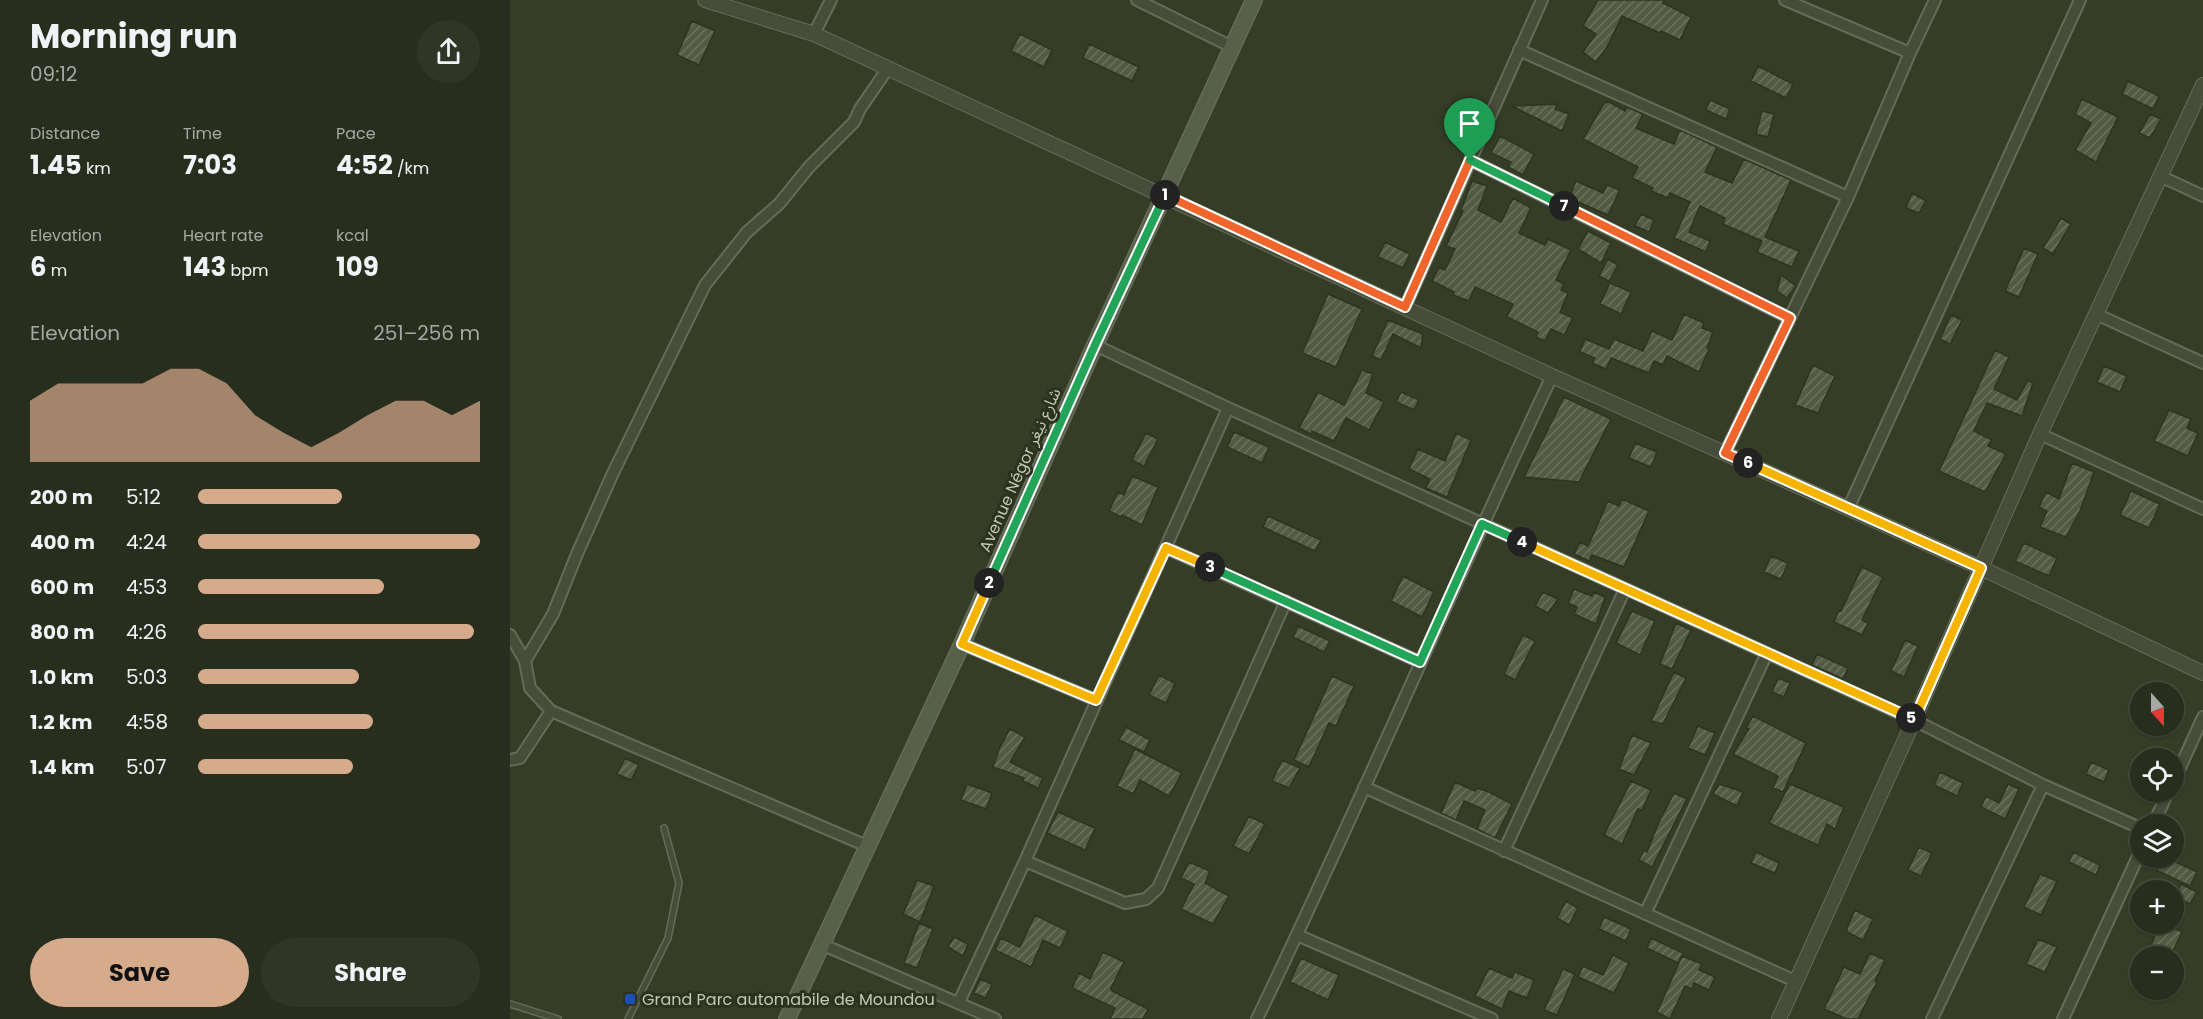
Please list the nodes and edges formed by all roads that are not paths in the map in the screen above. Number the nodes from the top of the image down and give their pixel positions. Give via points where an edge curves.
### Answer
1 (705, 0) edge
2 (831, 0) edge
3 (1137, 0) edge
4 (1254, 0) edge
5 (1542, 0) edge
6 (1785, 0) edge
7 (1935, 0) edge
8 (2080, 0) edge
9 (814, 34) junction
10 (1232, 46) junction
11 (1519, 50) junction
12 (1910, 53) junction
13 (888, 68) junction
14 (2203, 85) edge
15 (1470, 160) junction
16 (2160, 176) junction
17 (1164, 195) junction
18 (2203, 196) edge
19 (1848, 197) junction
20 (1405, 307) junction
21 (2096, 314) junction
22 (1790, 318) junction
23 (1095, 345) junction
24 (2203, 363) edge
25 (1552, 376) junction
26 (1228, 408) junction
27 (2040, 434) junction
28 (1725, 453) junction
29 (1848, 509) junction
30 (2203, 509) edge
31 (1482, 524) junction
32 (1166, 548) junction
33 (1981, 568) junction
34 (1625, 589) junction
35 (1286, 601) junction
36 (510, 635) edge
37 (962, 644) junction
38 (1767, 653) junction
39 (525, 662) junction
40 (1420, 662) junction
41 (2203, 673) edge
42 (1096, 700) junction
43 (551, 711) junction
44 (2203, 717) edge
45 (1914, 720) junction
46 (2184, 759) edge
47 (510, 760) edge
48 (2043, 785) junction
49 (1364, 787) junction
50 (2130, 824) edge
51 (664, 828) dead end
52 (867, 846) junction
53 (1504, 851) junction
54 (1025, 861) junction
55 (2133, 868) edge
56 (1645, 914) junction
57 (1297, 935) junction
58 (821, 944) junction
59 (1795, 981) junction
60 (959, 1002) junction
61 (510, 1004) edge
62 (558, 1019) edge
63 (628, 1019) edge
64 (787, 1019) edge
65 (995, 1019) edge
66 (1257, 1019) edge
67 (1492, 1019) edge
68 (1779, 1019) edge
69 (1932, 1019) edge
70 (2063, 1019) edge

1 - 9 street
2 - 9 street
3 - 10 street
4 - 10 main road, Avenue Négor شارع نيغر
5 - 11 street
6 - 12 street
7 - 12 street
8 - 29 street
9 - 13 street
10 - 17 main road, Avenue Négor شارع نيغر
11 - 15 street
11 - 19 street
12 - 19 street
13 - 17 street
13 - 39 street via 854,122 779,204 747,232 705,285 613,473 553,614
14 - 16 street
15 - 20 street
15 - 22 street
16 - 18 street
16 - 21 street
17 - 20 street
17 - 23 main road, Avenue Négor شارع نيغر
19 - 22 street
20 - 25 street
21 - 24 street
21 - 27 street
22 - 28 street
23 - 26 street
23 - 37 main road, Avenue Négor شارع نيغر
25 - 28 street
25 - 31 street
26 - 31 street
26 - 32 street
27 - 30 street
27 - 33 street
28 - 29 street
29 - 33 street
31 - 34 street
31 - 40 street
32 - 35 street
32 - 42 street
33 - 41 street
33 - 45 street
34 - 38 street
34 - 53 street
35 - 40 street
35 - 54 street via 1158,888 1146,899 1125,903
36 - 39 street
37 - 42 street
37 - 52 main road, Avenue Négor شارع نيغر
38 - 45 street
38 - 56 street
39 - 43 street via 530,688
40 - 49 street
42 - 54 street
43 - 47 street via 520,758
43 - 52 street
44 - 46 street
45 - 48 street
45 - 59 street
48 - 50 street
48 - 69 street
49 - 53 street
49 - 57 street
51 - 63 lane via 679,883 675,905 668,938
52 - 58 main road, Avenue Négor شارع نيغر
53 - 56 street
54 - 60 street
55 - 70 street
56 - 59 street
57 - 66 street
57 - 67 street
58 - 60 street
58 - 64 main road, Avenue Négor شارع نيغر
59 - 68 street
60 - 65 street
61 - 62 lane

